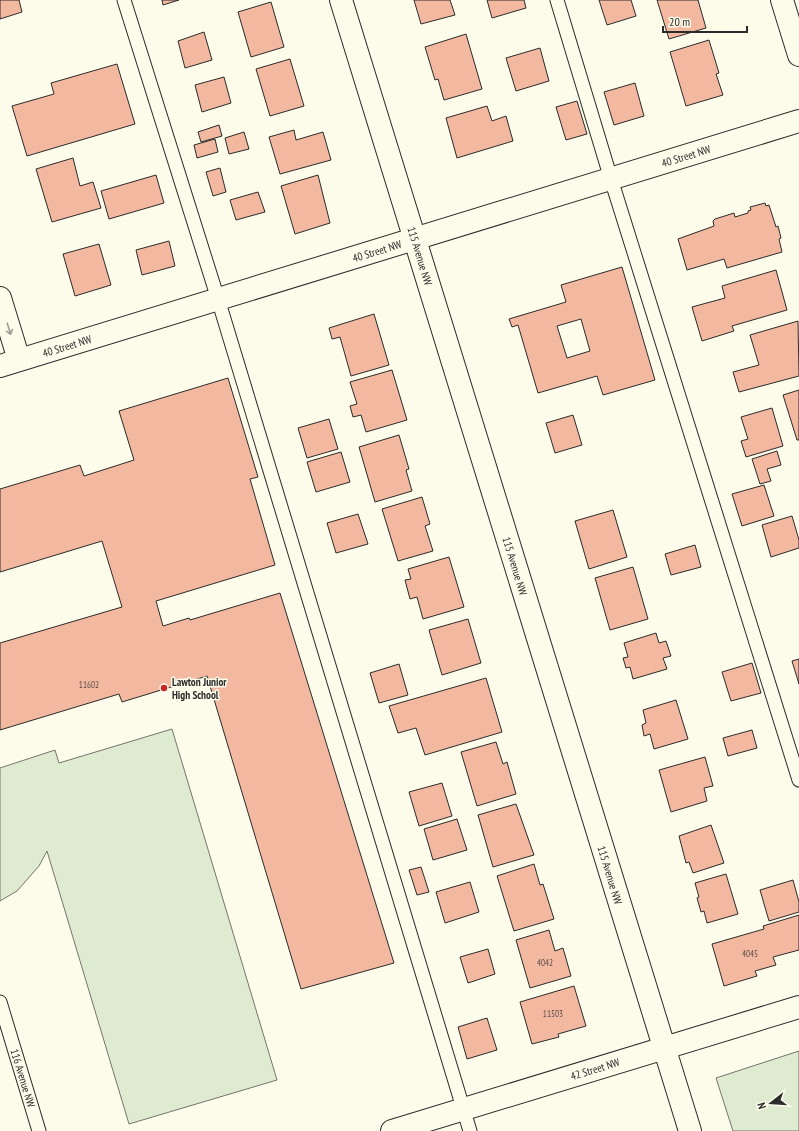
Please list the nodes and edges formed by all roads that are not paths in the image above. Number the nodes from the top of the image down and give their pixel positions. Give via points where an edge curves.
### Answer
1 (124, 0) edge
2 (341, 0) edge
3 (557, 0) edge
4 (782, 0) edge
5 (799, 55) edge
6 (799, 121) edge
7 (611, 179) junction
8 (414, 239) junction
9 (0, 298) edge
10 (218, 299) junction
11 (10, 363) edge
12 (799, 780) edge
13 (0, 1002) edge
14 (799, 1007) edge
15 (664, 1048) junction
16 (463, 1109) junction
17 (39, 1131) edge
18 (392, 1131) edge
19 (470, 1131) edge
20 (690, 1131) edge

1 - 10 lane
2 - 8 street, 115 Avenue NW
3 - 7 lane
4 - 5 street
6 - 7 street, 40 Street NW
7 - 8 street, 40 Street NW
7 - 12 lane
8 - 10 street, 40 Street NW
8 - 15 street, 115 Avenue NW
9 -> 11 street
10 - 11 street, 40 Street NW
10 - 16 lane
13 - 17 lane, 116 Avenue NW
14 - 15 street, 42 Street NW
15 - 16 street, 42 Street NW
15 - 20 street, 115 Avenue NW
16 - 18 street, 42 Street NW
16 - 19 lane

